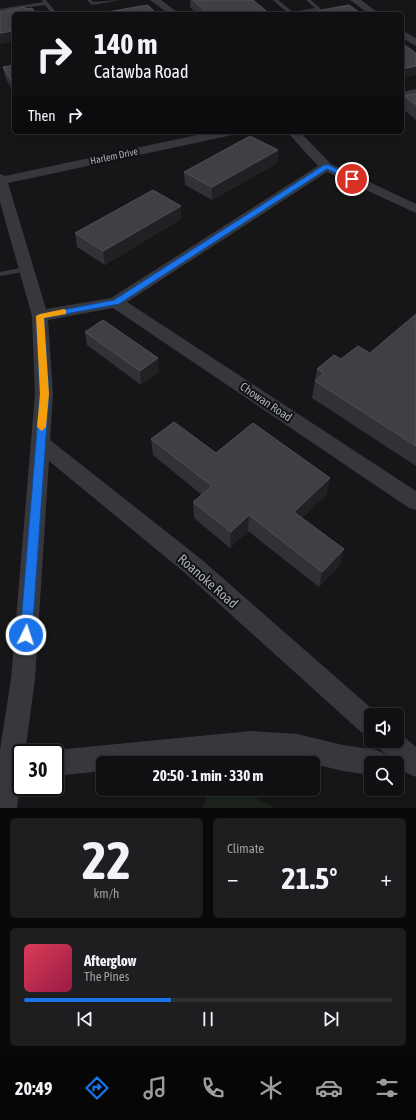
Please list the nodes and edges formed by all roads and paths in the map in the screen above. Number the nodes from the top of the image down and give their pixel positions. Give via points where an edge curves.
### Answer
1 (89, 0) edge
2 (119, 0) edge
3 (155, 0) edge
4 (275, 0) edge
5 (308, 0) edge
6 (355, 0) edge
7 (45, 1) edge
8 (0, 10) edge
9 (53, 12) edge
10 (172, 12) edge
11 (290, 12) edge
12 (303, 12) edge
13 (372, 12) edge
14 (404, 34) edge
15 (416, 43) edge
16 (416, 92) edge
17 (404, 95) edge
18 (218, 134) edge
19 (295, 134) edge
20 (326, 167) junction
21 (0, 180) edge
22 (416, 210) edge
23 (26, 269) junction
24 (0, 274) edge
25 (116, 302) junction
26 (40, 316) junction
27 (40, 443) junction
28 (416, 502) edge
29 (364, 718) edge
30 (398, 748) edge
31 (364, 761) edge
32 (64, 763) edge
33 (416, 764) edge
34 (404, 767) edge
35 (416, 768) edge
36 (10, 769) edge
37 (4, 808) edge

1 - 2 lane via 92,4
3 - 10 street
4 - 11 lane
5 - 12 lane via 319,9
6 - 13 street
7 - 8 lane
7 - 9 lane
14 - 15 street
16 - 17 street
18 - 21 street, Harlem Drive
19 - 20 street
20 - 22 street
20 - 25 street
21 - 23 street
23 - 24 lane
23 - 26 street
25 - 26 street
25 - 28 street, Chowan Road
26 - 27 street via 44,394
27 - 29 street, Roanoke Road via 193,566
27 - 36 street via 23,679
30 - 33 street
31 - 32 street via 298,747 251,744 189,748
34 - 35 street
36 - 37 street

